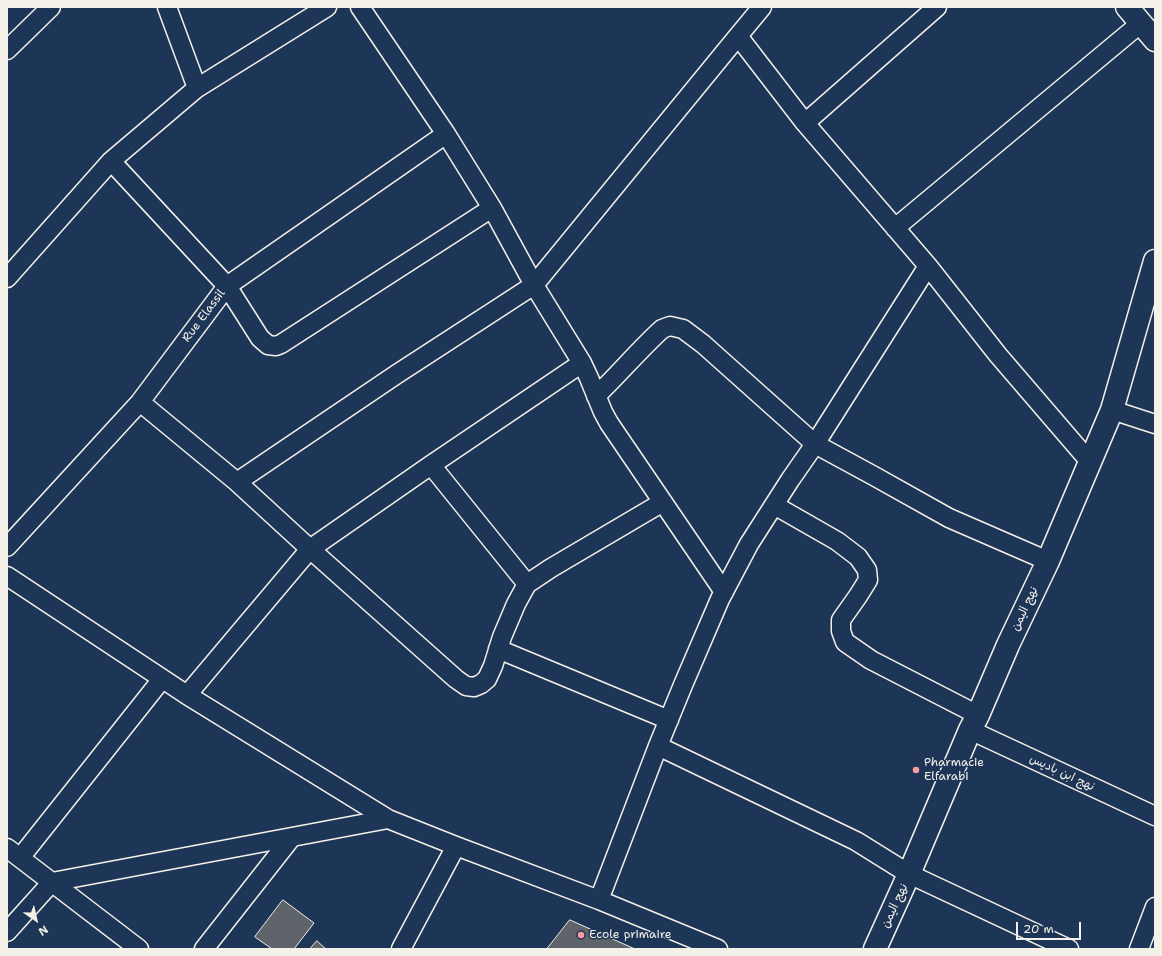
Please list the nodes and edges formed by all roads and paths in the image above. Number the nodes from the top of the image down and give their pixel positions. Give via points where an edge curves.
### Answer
1 (51, 7) edge
2 (167, 7) edge
3 (327, 7) edge
4 (360, 7) edge
5 (762, 7) edge
6 (937, 7) edge
7 (1127, 7) edge
8 (1141, 23) junction
9 (738, 36) junction
10 (1155, 40) edge
11 (7, 50) edge
12 (197, 88) junction
13 (805, 123) junction
14 (446, 134) junction
15 (111, 161) junction
16 (492, 208) junction
17 (895, 228) junction
18 (1155, 262) edge
19 (928, 266) junction
20 (7, 278) edge
21 (534, 285) junction
22 (227, 286) junction
23 (582, 363) junction
24 (596, 396) junction
25 (140, 402) junction
26 (1112, 410) junction
27 (1155, 424) edge
28 (815, 444) junction
29 (1090, 462) junction
30 (431, 465) junction
31 (237, 482) junction
32 (663, 502) junction
33 (774, 505) junction
34 (7, 547) edge
35 (310, 549) junction
36 (1048, 561) junction
37 (7, 576) edge
38 (527, 584) junction
39 (724, 592) junction
40 (498, 649) junction
41 (162, 679) junction
42 (187, 695) junction
43 (669, 720) junction
44 (974, 722) junction
45 (658, 746) junction
46 (1155, 816) edge
47 (388, 819) junction
48 (292, 837) junction
49 (456, 846) junction
50 (13, 853) edge
51 (909, 874) junction
52 (52, 882) junction
53 (599, 900) junction
54 (1155, 908) edge
55 (7, 932) edge
56 (139, 949) edge
57 (204, 949) edge
58 (401, 949) edge
59 (718, 949) edge
60 (875, 949) edge
61 (1069, 949) edge
62 (1139, 949) edge

1 - 11 street
2 - 12 street
3 - 12 street
4 - 14 street
5 - 9 street
6 - 13 street
7 - 8 street
8 - 10 street
8 - 17 street
9 - 13 street
9 - 21 street
12 - 15 street
13 - 17 street
14 - 16 street
14 - 22 street, Rue Elassil
15 - 20 street
15 - 22 street
16 - 21 street
16 - 22 street via 276,346 263,342
17 - 19 street
18 - 26 street, نهج اليمن
19 - 28 street
19 - 29 street via 998,355
21 - 23 street
21 - 31 street
22 - 25 street, Rue Elassil
23 - 24 street
23 - 30 street
24 - 28 street via 662,329 670,326 684,329
24 - 32 street via 602,412
25 - 31 street
25 - 34 street, Rue Elassil
26 - 27 street
26 - 29 street, نهج اليمن
28 - 33 street
28 - 36 street via 949,518
29 - 36 street, نهج اليمن
30 - 35 street
30 - 38 street
31 - 35 street
32 - 38 street
32 - 39 street
33 - 39 street via 748,544
33 - 44 street, نهج ابن باديس via 836,541 858,557 867,570 868,580 841,620 841,631 846,642 871,660
35 - 40 street via 466,686 474,687 487,679
35 - 42 street
36 - 44 street, نهج اليمن
37 - 41 street
38 - 40 street
39 - 43 street
40 - 43 street
41 - 42 street
41 - 50 street
42 - 47 street
43 - 45 street
44 - 46 street, نهج ابن باديس
44 - 51 street, نهج اليمن
45 - 51 street via 856,841
45 - 53 street
47 - 48 street
47 - 49 street
48 - 52 street
48 - 57 street
49 - 53 street
49 - 58 street
50 - 52 street
51 - 60 street, نهج اليمن
51 - 61 street
52 - 55 street
52 - 56 street
53 - 59 street
54 - 62 street

